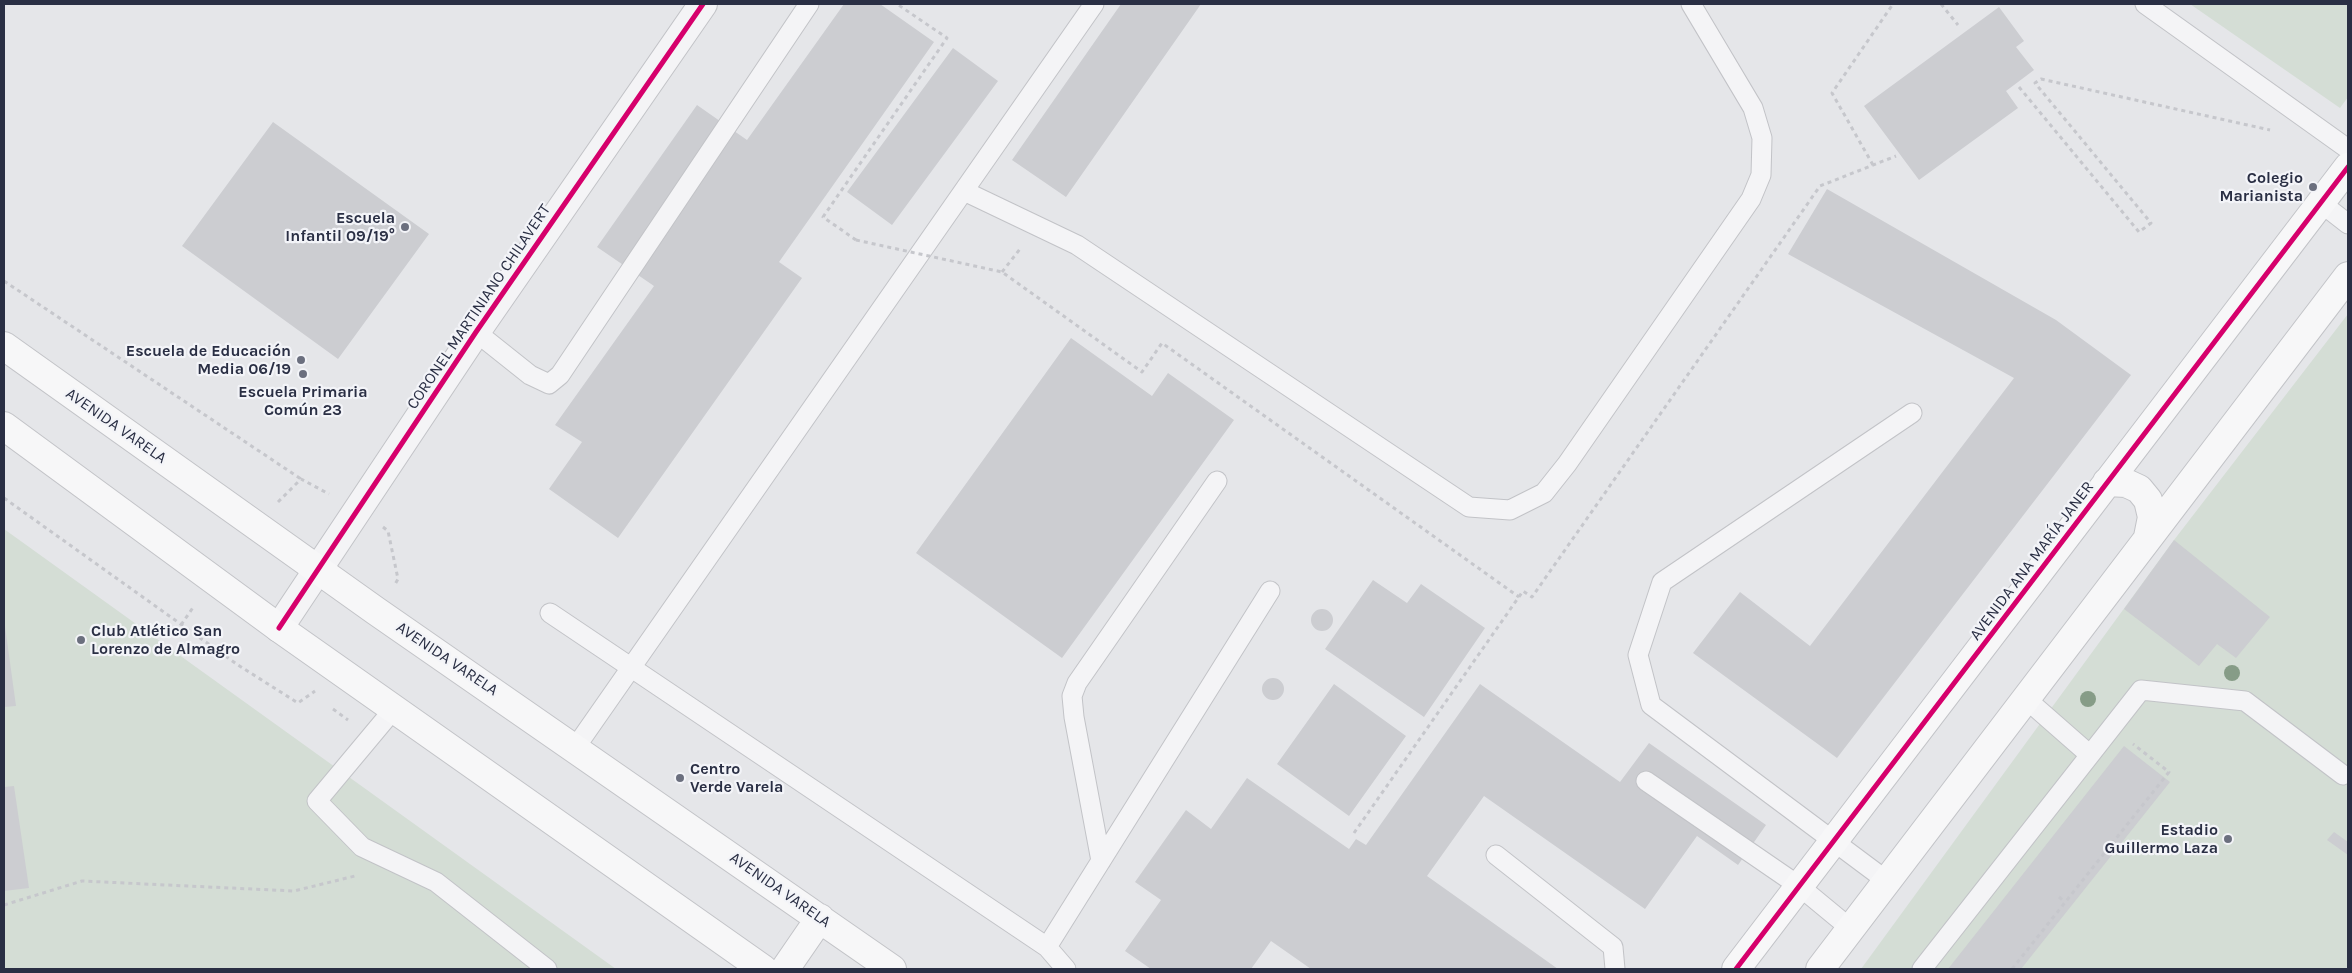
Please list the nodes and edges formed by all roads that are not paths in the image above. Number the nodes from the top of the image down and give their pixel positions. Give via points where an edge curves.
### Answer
1 (703, 4) edge
2 (809, 4) edge
3 (1094, 4) edge
4 (1692, 4) edge
5 (2145, 4) edge
6 (2348, 148) edge
7 (2348, 167) edge
8 (964, 191) junction
9 (2321, 203) junction
10 (2348, 224) edge
11 (2348, 276) edge
12 (476, 332) junction
13 (4, 346) edge
14 (1912, 413) dead end
15 (4, 426) edge
16 (1217, 481) dead end
17 (2107, 482) junction
18 (2148, 537) junction
19 (318, 569) junction
20 (1270, 591) dead end
21 (550, 613) dead end
22 (279, 628) junction
23 (631, 668) junction
24 (2025, 698) junction
25 (393, 710) junction
26 (575, 748) junction
27 (2090, 755) junction
28 (2343, 775) dead end
29 (1646, 781) dead end
30 (1834, 841) junction
31 (1496, 855) dead end
32 (1101, 861) junction
33 (1887, 881) junction
34 (1799, 886) junction
35 (820, 918) junction
36 (1851, 929) junction
37 (1047, 947) junction
38 (547, 969) edge
39 (763, 969) edge
40 (785, 969) edge
41 (892, 969) edge
42 (1066, 969) edge
43 (1615, 969) edge
44 (1736, 969) edge
45 (1820, 969) edge
46 (1922, 969) edge

1 - 12 street, CORONEL MARTINIANO CHILAVERT
2 - 12 lane via 560,375 549,384 530,375
3 - 8 lane
4 - 8 lane via 1753,108 1762,138 1761,175 1750,199 1567,464 1544,493 1510,510 1469,507 1077,245
5 - 6 lane
7 - 9 main road, AVENIDA ANA MARÍA JANER
8 - 23 lane
9 - 10 lane
9 - 17 main road, AVENIDA ANA MARÍA JANER
11 - 18 main road
12 - 19 street, CORONEL MARTINIANO CHILAVERT
13 - 19 main road, AVENIDA VARELA
14 - 30 lane via 1662,582 1638,656 1651,705
15 - 22 main road
16 - 32 lane via 1077,682 1072,696
17 - 18 main road via 2126,483 2139,489 2148,500 2152,517
17 - 30 main road, AVENIDA ANA MARÍA JANER
18 - 24 main road
19 - 22 street, CORONEL MARTINIANO CHILAVERT
19 - 26 main road, AVENIDA VARELA
20 - 32 lane
21 - 23 lane
22 - 25 main road
23 - 26 lane
23 - 37 lane
24 - 27 lane
24 - 33 main road
25 - 38 lane via 317,801 362,847 436,882
25 - 39 main road
26 - 35 main road, AVENIDA VARELA
27 - 28 lane via 2141,690 2245,701
27 - 46 lane
29 - 34 lane
30 - 33 lane
30 - 34 main road, AVENIDA ANA MARÍA JANER
31 - 43 lane via 1613,947
32 - 37 lane
33 - 36 main road
34 - 36 lane
34 - 44 main road, AVENIDA ANA MARÍA JANER
35 - 40 main road
35 - 41 main road, AVENIDA VARELA
36 - 45 main road
37 - 42 lane

